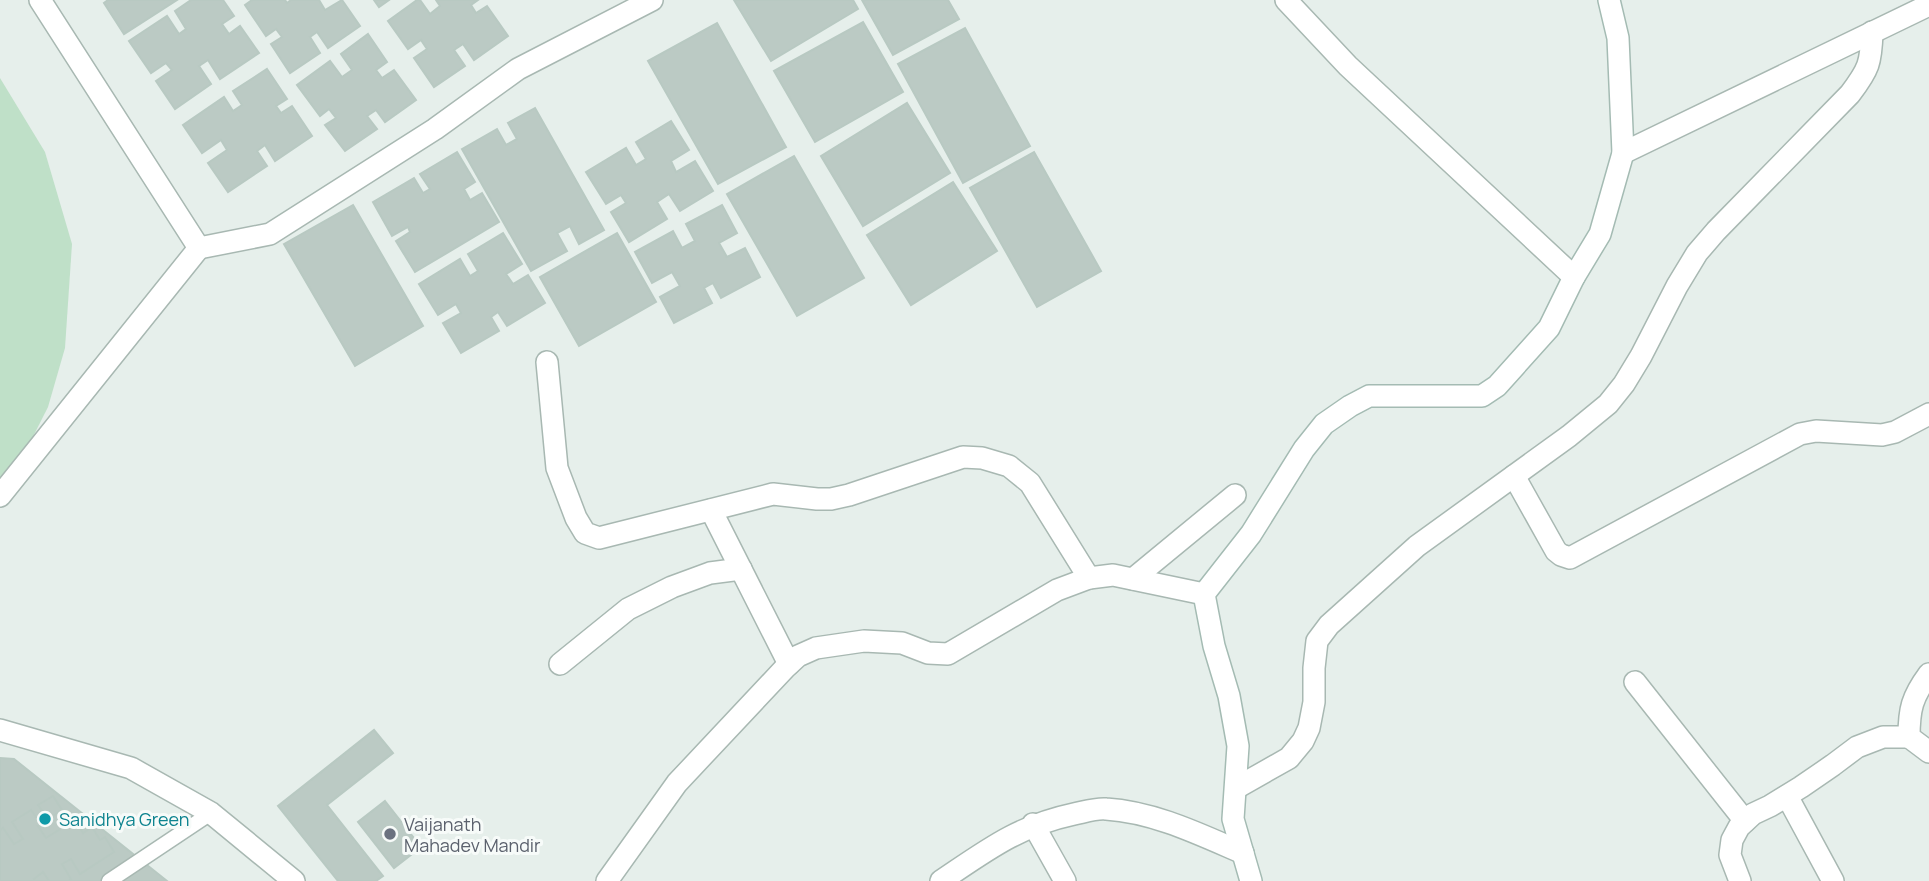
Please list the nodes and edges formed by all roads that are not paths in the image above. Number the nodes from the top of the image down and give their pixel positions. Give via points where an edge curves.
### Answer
1 (40, 0) edge
2 (652, 0) edge
3 (1286, 0) edge
4 (1609, 0) edge
5 (1929, 5) edge
6 (1871, 32) junction
7 (1623, 153) junction
8 (198, 248) junction
9 (1574, 277) junction
10 (547, 362) dead end
11 (1929, 414) edge
12 (1514, 476) junction
13 (1235, 495) dead end
14 (0, 496) edge
15 (711, 510) junction
16 (741, 569) junction
17 (1088, 578) junction
18 (1133, 579) junction
19 (1203, 594) junction
20 (560, 664) dead end
21 (789, 664) junction
22 (1929, 674) edge
23 (1635, 682) dead end
24 (0, 730) edge
25 (1909, 737) junction
26 (1929, 752) edge
27 (1236, 788) junction
28 (1787, 796) junction
29 (211, 813) junction
30 (1745, 821) junction
31 (1033, 824) junction
32 (1243, 853) junction
33 (109, 881) edge
34 (294, 881) edge
35 (607, 881) edge
36 (941, 881) edge
37 (1065, 881) edge
38 (1251, 881) edge
39 (1740, 881) edge
40 (1833, 881) edge

1 - 8 street
2 - 8 street via 518,69 435,129 270,234
3 - 9 street via 1349,66
4 - 7 street via 1618,38
5 - 6 street
6 - 7 street
6 - 12 street via 1871,59 1865,74 1697,253 1641,356 1608,404
7 - 9 street via 1600,234
8 - 14 street
9 - 19 street via 1549,328 1497,386 1482,396 1369,396 1324,424 1251,534
10 - 15 street via 557,468 585,533 598,538
11 - 12 street via 1882,435 1800,434 1570,558 1556,551
12 - 27 street via 1417,546 1329,625 1317,641 1314,702 1303,741 1289,758
13 - 18 street
15 - 16 street
15 - 17 street via 773,495 831,499 963,457 982,458 1009,466 1030,483
16 - 20 street via 710,573 628,609
16 - 21 street
17 - 18 street via 1113,575
17 - 21 street via 1056,590 948,654 928,653 902,643 864,641 816,648
18 - 19 street
19 - 27 street via 1238,746
21 - 35 street via 677,783
22 - 25 street via 1909,710
23 - 30 street
24 - 29 street via 131,768
25 - 26 street
25 - 28 street via 1883,737 1857,747
27 - 32 street via 1233,819
28 - 30 street
28 - 40 street
29 - 33 lane
29 - 34 street
30 - 39 street via 1732,840 1730,855
31 - 32 street via 1104,808 1180,825
31 - 36 street
31 - 37 street
32 - 38 street

